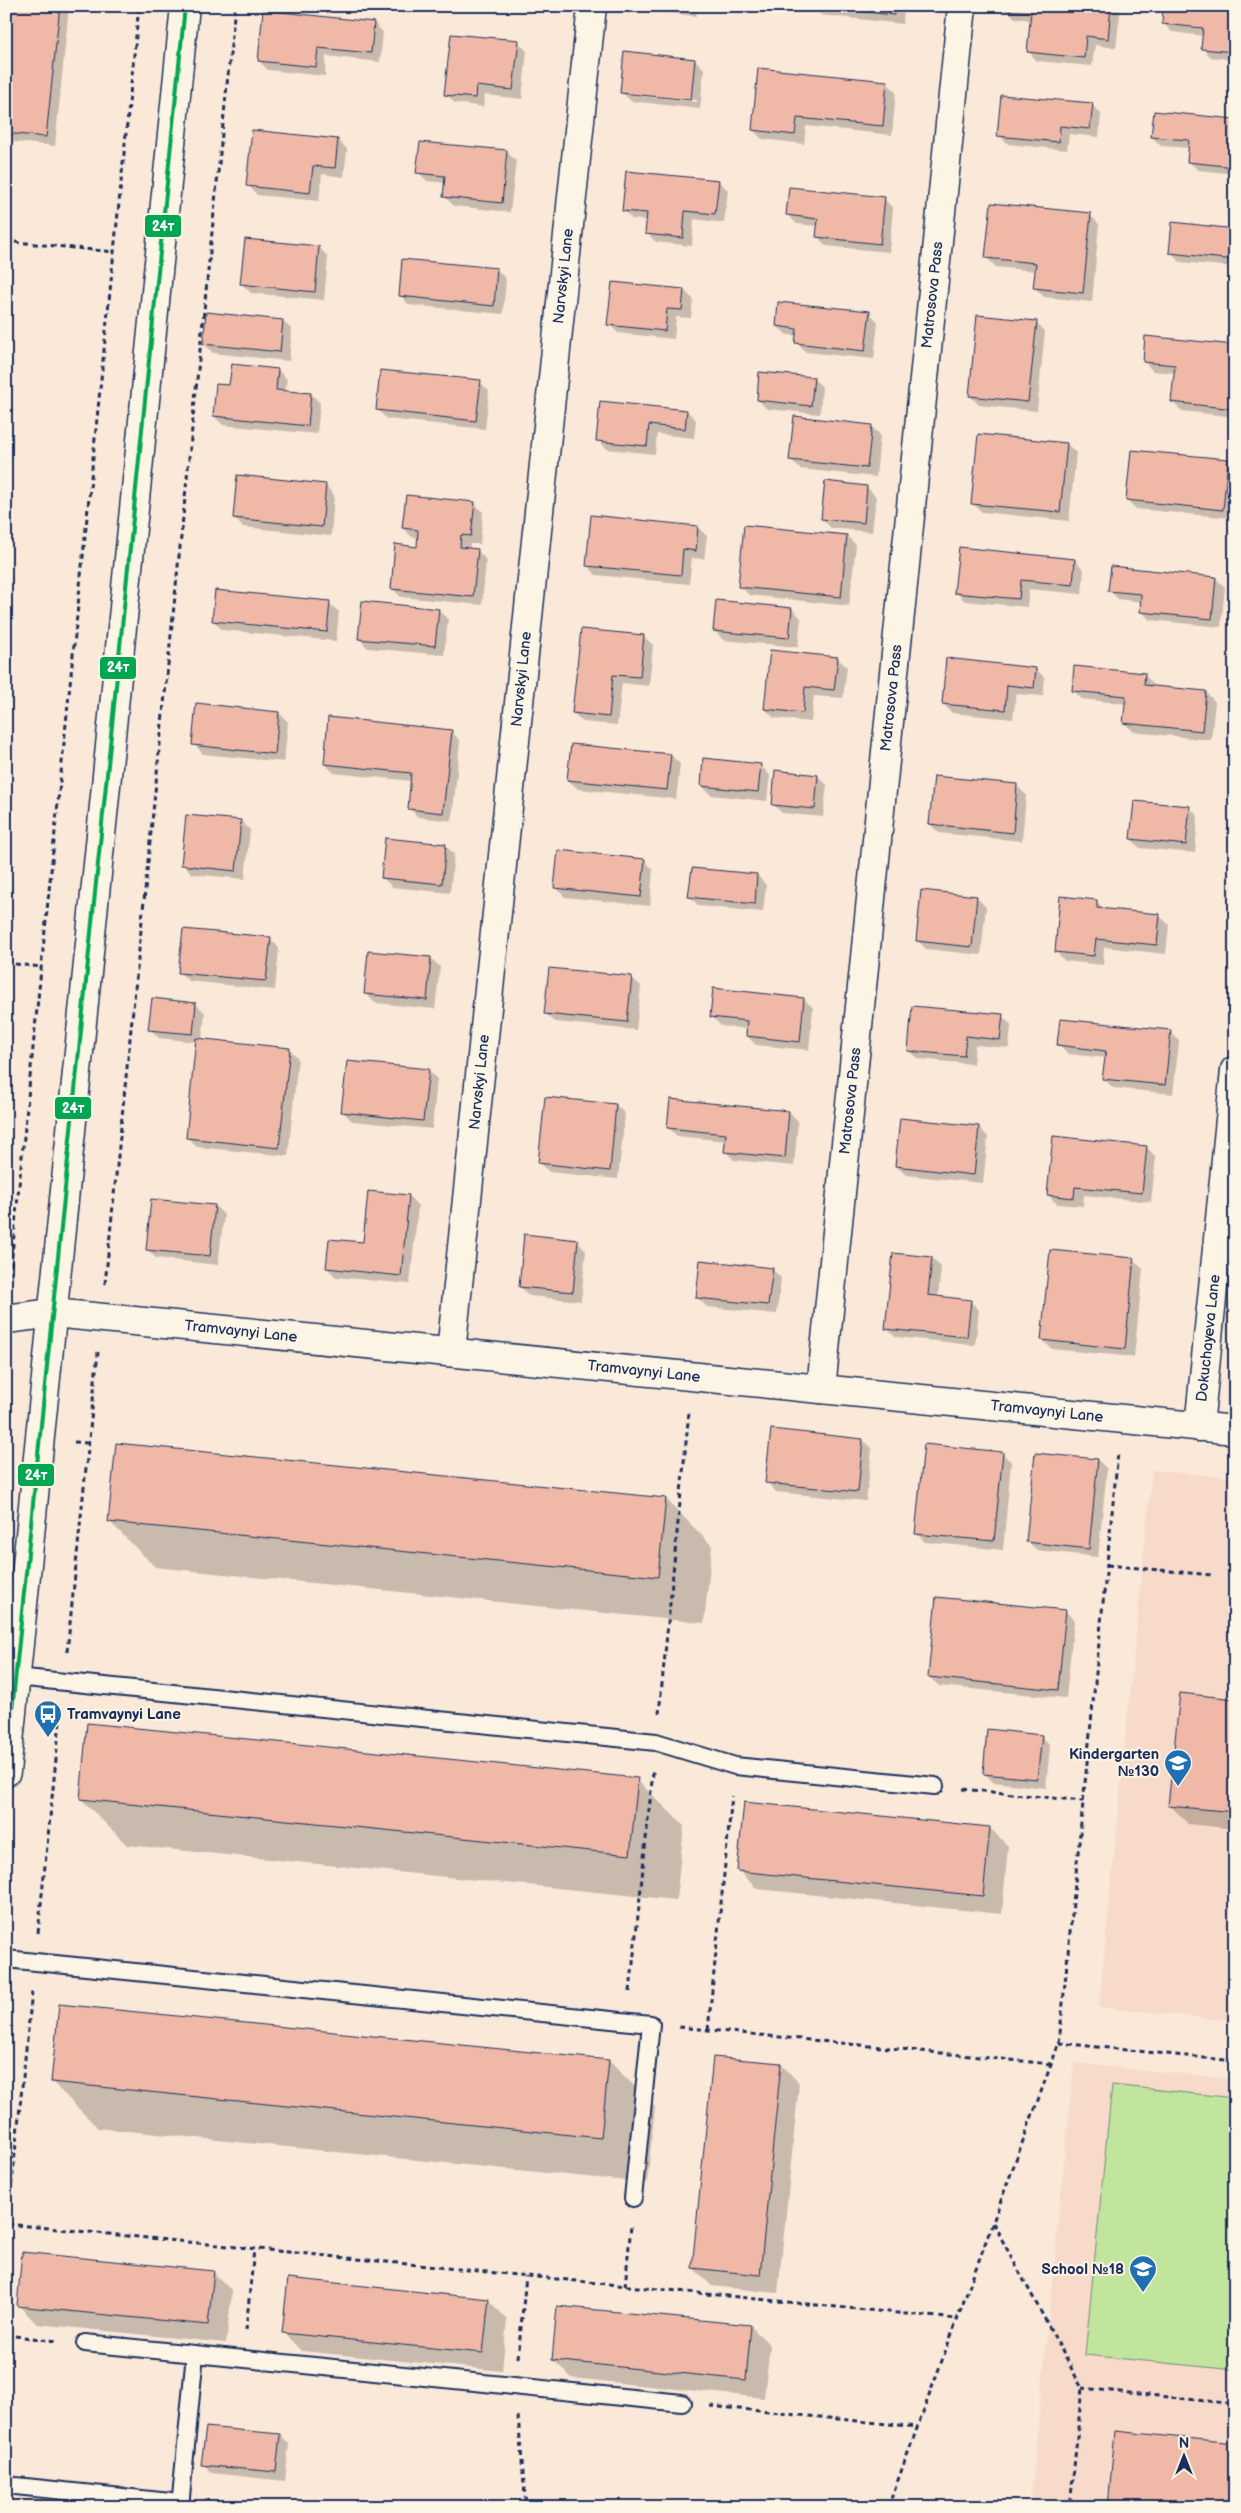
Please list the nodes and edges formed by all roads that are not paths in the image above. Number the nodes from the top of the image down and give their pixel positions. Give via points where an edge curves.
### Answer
1 (185, 6) edge
2 (592, 6) edge
3 (962, 6) edge
4 (1235, 1070) edge
5 (1231, 1140) edge
6 (7, 1305) edge
7 (53, 1313) junction
8 (451, 1352) junction
9 (821, 1389) junction
10 (1200, 1426) junction
11 (1235, 1430) edge
12 (16, 1677) junction
13 (6, 1772) edge
14 (935, 1786) road end
15 (6, 1958) edge
16 (633, 2198) road end
17 (85, 2343) road end
18 (196, 2354) junction
19 (682, 2403) road end
20 (6, 2485) edge
21 (180, 2505) edge

1 - 7 street
2 - 8 street, Narvskyi Lane
3 - 9 street, Matrosova Pass
4 - 5 street, Dokuchayeva Lane
5 - 10 street, Dokuchayeva Lane
6 - 7 street, Tramvaynyi Lane
7 - 8 street, Tramvaynyi Lane
7 - 12 street
8 - 9 street, Tramvaynyi Lane
9 - 10 street, Tramvaynyi Lane
10 - 11 street, Tramvaynyi Lane
12 - 13 street
12 - 14 lane via 656,1742 735,1766
15 - 16 lane via 651,2024
17 - 18 lane
18 - 19 lane
18 - 21 lane
20 - 21 lane

